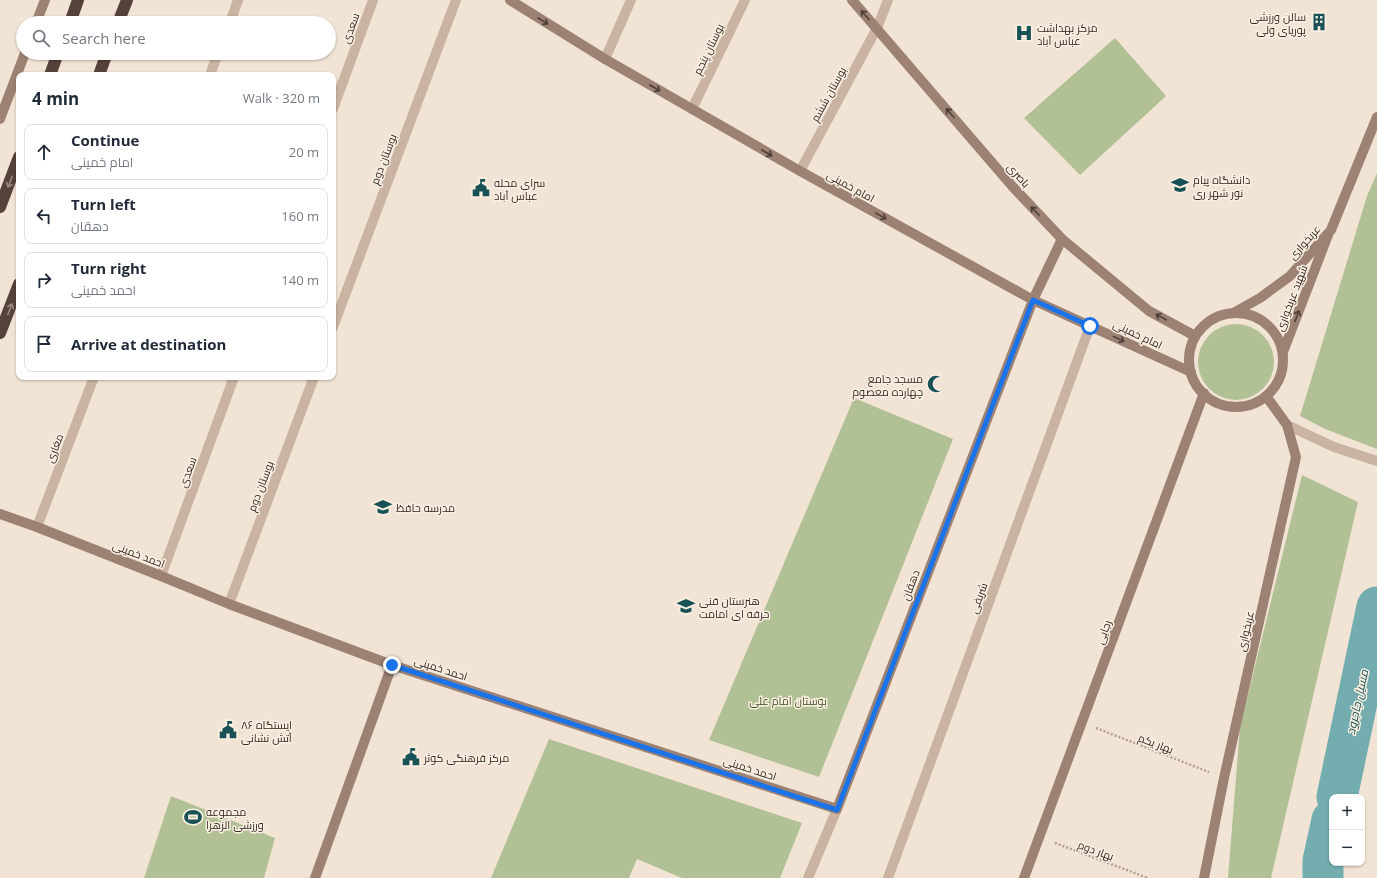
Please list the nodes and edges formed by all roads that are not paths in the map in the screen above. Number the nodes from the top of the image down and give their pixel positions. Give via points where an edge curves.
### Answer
1 (45, 0) edge
2 (78, 0) edge
3 (127, 0) edge
4 (238, 0) edge
5 (373, 0) edge
6 (456, 0) edge
7 (510, 0) edge
8 (631, 0) edge
9 (745, 0) edge
10 (852, 0) edge
11 (888, 0) edge
12 (39, 16) edge
13 (72, 16) edge
14 (121, 16) edge
15 (232, 16) edge
16 (877, 28) junction
17 (605, 59) junction
18 (22, 60) edge
19 (55, 60) edge
20 (104, 60) edge
21 (215, 60) edge
22 (18, 72) edge
23 (51, 72) edge
24 (100, 72) edge
25 (211, 72) edge
26 (16, 77) edge
27 (336, 101) edge
28 (692, 109) junction
29 (1377, 117) edge
30 (0, 119) edge
31 (16, 165) edge
32 (800, 171) junction
33 (0, 207) edge
34 (1331, 230) junction
35 (1062, 239) junction
36 (16, 292) edge
37 (1033, 300) junction
38 (1235, 312) junction
39 (336, 319) edge
40 (1090, 326) junction
41 (0, 333) edge
42 (1196, 336) junction
43 (1283, 352) junction
44 (1191, 372) junction
45 (93, 380) edge
46 (233, 380) edge
47 (313, 380) edge
48 (1204, 393) junction
49 (1266, 396) junction
50 (1287, 425) junction
51 (1375, 460) edge
52 (0, 514) edge
53 (37, 527) junction
54 (161, 576) junction
55 (229, 604) junction
56 (392, 665) junction
57 (837, 810) junction
58 (315, 878) edge
59 (808, 878) edge
60 (888, 878) edge
61 (1024, 878) edge
62 (1204, 878) edge

1 - 12 street
2 - 13 highway
3 - 14 highway
4 - 15 street
5 - 27 street, سعدی
6 - 39 street, بوستان دوم
7 -> 17 street, امام خمینی
8 - 17 street
9 - 28 street, بوستان پنجم
16 -> 10 street, باصری
11 - 16 street, بوستان ششم
16 - 32 street, بوستان ششم
35 -> 16 street, باصری via 1013,187
17 -> 28 street, امام خمینی
18 - 22 street
19 - 23 highway
20 - 24 highway
21 - 25 street
26 - 30 street
28 -> 32 street, امام خمینی
29 - 34 street, عربخواری
31 -> 33 highway
32 -> 37 street, امام خمینی
34 - 38 street, عربخواری via 1290,276
43 -> 34 street, شهید عربخواری
35 - 37 street, دهقان
42 -> 35 street, باصری via 1149,311
41 -> 36 highway
37 - 40 street, امام خمینی
37 - 57 street, دهقان
38 - 42 street via 1212,319
38 - 43 street via 1248,314 1271,328 1279,339
40 -> 44 street, امام خمینی
40 - 60 street, شریفی
42 - 44 street via 1189,360
43 - 49 street via 1280,376 1275,387
44 - 48 street via 1196,384
45 - 53 street, مغاری
46 - 54 street, سعدی
47 - 55 street, بوستان دوم
48 - 49 street via 1215,402 1228,406 1255,403
48 - 61 street, رجایی
49 - 50 street, عربخواری
50 - 51 street via 1334,447
50 - 62 street, عربخواری via 1296,457
52 - 53 street, احمد خمینی
53 - 54 street, احمد خمینی
54 - 55 street, احمد خمینی
55 - 56 street, احمد خمینی
56 - 57 street, احمد خمینی
56 - 58 street
57 - 59 street, دهقان

